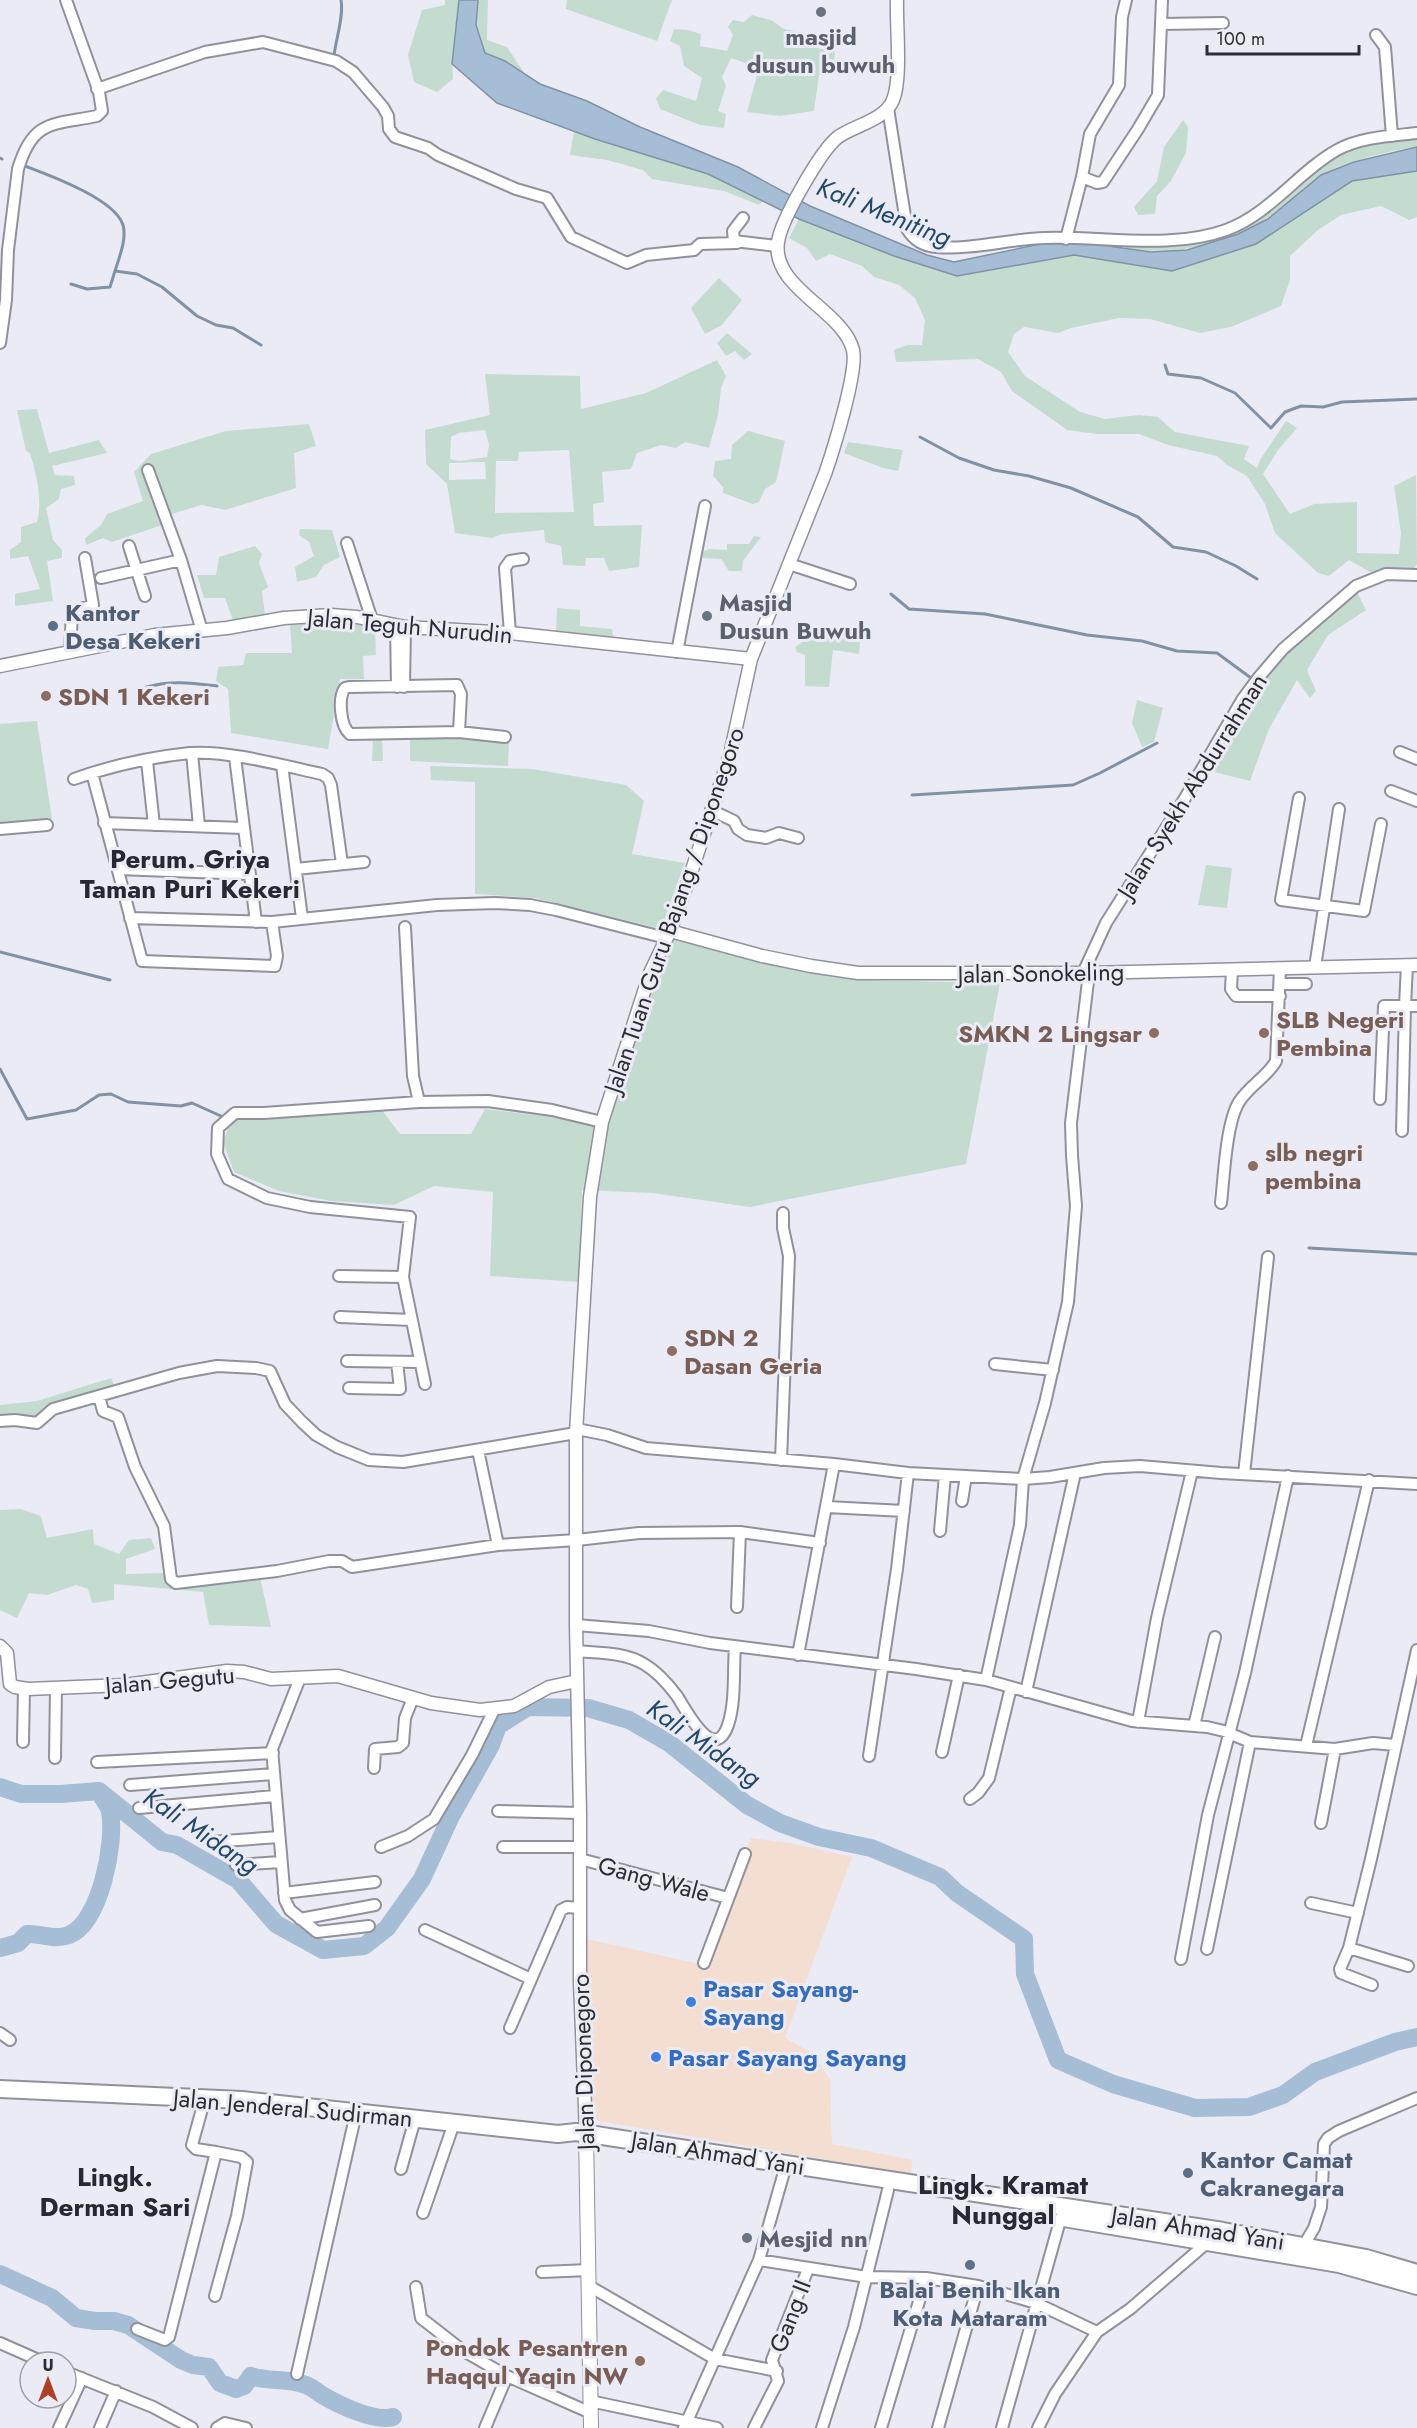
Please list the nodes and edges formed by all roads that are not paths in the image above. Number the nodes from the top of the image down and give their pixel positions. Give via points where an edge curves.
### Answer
1 (66, 0) edge
2 (897, 0) edge
3 (1126, 0) edge
4 (1162, 0) edge
5 (1223, 23) dead end
6 (1161, 24) junction
7 (1376, 35) dead end
8 (97, 89) junction
9 (888, 108) junction
10 (1417, 133) edge
11 (1392, 136) junction
12 (1082, 177) junction
13 (743, 218) dead end
14 (1066, 239) junction
15 (737, 243) junction
16 (777, 246) junction
17 (3, 263) edge
18 (0, 343) edge
19 (147, 470) dead end
20 (705, 506) dead end
21 (347, 543) dead end
22 (129, 546) dead end
23 (85, 558) dead end
24 (524, 559) dead end
25 (181, 560) junction
26 (789, 564) junction
27 (137, 570) junction
28 (1417, 575) edge
29 (100, 578) dead end
30 (850, 584) dead end
31 (145, 596) dead end
32 (372, 620) junction
33 (400, 626) junction
34 (202, 631) junction
35 (510, 633) junction
36 (70, 652) junction
37 (677, 652) junction
38 (751, 659) junction
39 (0, 666) edge
40 (401, 687) junction
41 (459, 732) junction
42 (505, 737) dead end
43 (1400, 752) dead end
44 (192, 753) junction
45 (235, 757) junction
46 (1417, 759) edge
47 (147, 761) junction
48 (282, 765) junction
49 (92, 773) junction
50 (74, 779) dead end
51 (1391, 791) dead end
52 (1299, 798) dead end
53 (1417, 801) edge
54 (1339, 809) dead end
55 (711, 810) junction
56 (104, 823) junction
57 (1381, 824) dead end
58 (47, 825) dead end
59 (154, 825) junction
60 (199, 826) junction
61 (243, 828) junction
62 (0, 829) edge
63 (798, 838) dead end
64 (364, 862) dead end
65 (342, 864) junction
66 (118, 869) junction
67 (296, 869) junction
68 (249, 874) junction
69 (1324, 906) junction
70 (130, 918) junction
71 (302, 918) junction
72 (256, 922) junction
73 (272, 922) junction
74 (405, 927) dead end
75 (668, 934) junction
76 (1412, 965) edge
77 (1315, 967) junction
78 (1280, 968) junction
79 (1232, 970) junction
80 (1086, 973) junction
81 (1306, 984) dead end
82 (1280, 990) junction
83 (1405, 1006) junction
84 (1417, 1006) edge
85 (1380, 1099) dead end
86 (419, 1102) junction
87 (602, 1122) junction
88 (1402, 1131) dead end
89 (1221, 1203) dead end
90 (783, 1213) dead end
91 (1268, 1257) dead end
92 (339, 1275) dead end
93 (403, 1276) junction
94 (340, 1317) dead end
95 (411, 1320) junction
96 (347, 1361) dead end
97 (397, 1362) junction
98 (420, 1362) junction
99 (995, 1365) dead end
100 (1053, 1370) junction
101 (425, 1384) dead end
102 (349, 1388) dead end
103 (99, 1396) junction
104 (0, 1421) edge
105 (577, 1431) junction
106 (478, 1450) junction
107 (781, 1460) junction
108 (834, 1464) junction
109 (1192, 1471) junction
110 (908, 1473) junction
111 (1075, 1473) junction
112 (1244, 1474) junction
113 (945, 1475) junction
114 (966, 1476) junction
115 (1288, 1476) junction
116 (1023, 1479) junction
117 (1369, 1480) junction
118 (1417, 1484) edge
119 (962, 1502) dead end
120 (827, 1507) junction
121 (904, 1511) junction
122 (940, 1531) dead end
123 (740, 1532) junction
124 (577, 1540) junction
125 (820, 1543) junction
126 (498, 1545) junction
127 (737, 1607) dead end
128 (576, 1625) junction
129 (1215, 1636) dead end
130 (0, 1646) edge
131 (735, 1646) junction
132 (1417, 1650) edge
133 (576, 1651) junction
134 (798, 1655) junction
135 (882, 1665) junction
136 (959, 1675) junction
137 (300, 1678) junction
138 (986, 1680) junction
139 (578, 1681) junction
140 (1011, 1687) junction
141 (24, 1688) junction
142 (56, 1688) junction
143 (1026, 1692) junction
144 (578, 1696) joint
145 (413, 1698) junction
146 (494, 1710) junction
147 (1138, 1722) junction
148 (1194, 1726) junction
149 (1231, 1734) junction
150 (23, 1742) dead end
151 (1250, 1742) junction
152 (1395, 1745) junction
153 (1306, 1746) junction
154 (1335, 1749) junction
155 (942, 1752) dead end
156 (273, 1753) junction
157 (869, 1756) dead end
158 (55, 1758) dead end
159 (97, 1762) dead end
160 (374, 1768) dead end
161 (273, 1774) junction
162 (130, 1785) dead end
163 (275, 1796) junction
164 (970, 1798) dead end
165 (139, 1808) dead end
166 (498, 1811) dead end
167 (580, 1813) junction
168 (1321, 1823) dead end
169 (279, 1837) junction
170 (210, 1842) dead end
171 (381, 1847) dead end
172 (503, 1847) dead end
173 (580, 1853) junction
174 (745, 1854) dead end
175 (281, 1862) junction
176 (236, 1866) dead end
177 (375, 1881) dead end
178 (284, 1893) junction
179 (728, 1898) junction
180 (1311, 1903) dead end
181 (375, 1905) dead end
182 (580, 1908) junction
183 (1358, 1913) junction
184 (300, 1919) junction
185 (369, 1926) dead end
186 (425, 1930) dead end
187 (1349, 1948) junction
188 (1207, 1949) dead end
189 (1181, 1959) dead end
190 (704, 1963) dead end
191 (1408, 1966) dead end
192 (531, 1979) junction
193 (1372, 1985) dead end
194 (510, 2028) dead end
195 (0, 2033) edge
196 (10, 2040) dead end
197 (0, 2090) edge
198 (204, 2098) junction
199 (1417, 2098) edge
200 (356, 2113) junction
201 (415, 2119) junction
202 (454, 2123) junction
203 (586, 2138) junction
204 (216, 2152) junction
205 (401, 2169) dead end
206 (784, 2172) junction
207 (917, 2189) junction
208 (888, 2190) junction
209 (423, 2213) dead end
210 (1061, 2217) junction
211 (1241, 2241) junction
212 (1208, 2242) junction
213 (1304, 2245) junction
214 (759, 2260) junction
215 (808, 2269) junction
216 (589, 2270) junction
217 (542, 2272) dead end
218 (1417, 2273) edge
219 (867, 2277) junction
220 (926, 2278) junction
221 (589, 2286) junction
222 (978, 2286) junction
223 (1417, 2286) edge
224 (417, 2287) dead end
225 (215, 2296) dead end
226 (1036, 2303) junction
227 (137, 2329) dead end
228 (1097, 2332) junction
229 (0, 2343) edge
230 (18, 2351) edge
231 (715, 2359) junction
232 (777, 2371) junction
233 (297, 2374) dead end
234 (78, 2376) edge
235 (507, 2376) junction
236 (82, 2378) junction
237 (116, 2391) junction
238 (590, 2407) junction
239 (686, 2425) edge
240 (59, 2428) edge
241 (100, 2428) edge
242 (192, 2428) edge
243 (217, 2428) edge
244 (246, 2428) edge
245 (485, 2428) edge
246 (591, 2428) edge
247 (717, 2428) edge
248 (754, 2428) edge
249 (822, 2428) edge
250 (881, 2428) edge
251 (938, 2428) edge
252 (1002, 2428) edge
253 (1038, 2428) edge

1 - 8 street
2 - 9 street via 897,79
3 - 12 street via 1119,85 1093,128
4 - 6 street
5 - 6 street
6 - 12 street via 1158,95 1103,182
7 - 11 street via 1385,47
8 - 15 street via 204,52 263,42 336,61 353,72 383,107 394,137 428,148 516,189 547,198 571,237 627,263 646,255 694,250 700,244
8 - 17 street via 100,115 45,126 30,140 18,169
9 - 14 street via 907,229 912,236 936,247
9 - 16 street via 831,142 783,225
10 - 11 street
11 - 14 street via 1338,150 1253,215 1219,232 1185,239
12 - 14 street
13 - 15 street via 732,235
15 - 16 street
16 - 26 street, Jalan Tuan Guru Bajang / Diponegoro via 785,273 843,333 853,352 833,450
17 - 18 street via 6,300
19 - 25 street
20 - 37 street
21 - 32 street
22 - 27 street
23 - 36 street via 93,605 72,612
24 - 35 street via 510,561 504,568
25 - 27 street
25 - 34 street
26 - 30 street
26 - 38 street, Jalan Tuan Guru Bajang / Diponegoro
27 - 29 street
27 - 31 street
28 - 80 street, Jalan Syekh Abdurrahman via 1386,574 1356,586 1283,649 1259,677 1106,923
32 - 33 street, Jalan Teguh Nurudin
32 - 34 street, Jalan Teguh Nurudin via 308,616
33 - 35 street, Jalan Teguh Nurudin
33 - 40 street
34 - 36 street, Jalan Teguh Nurudin via 155,635
35 - 37 street, Jalan Teguh Nurudin
36 - 39 street, Jalan Teguh Nurudin
37 - 38 street, Jalan Teguh Nurudin
38 - 55 street, Jalan Tuan Guru Bajang / Diponegoro via 730,755
40 - 41 street via 457,685 461,694
40 - 41 street via 345,688 342,712 346,732
41 - 42 street
43 - 46 street
44 - 45 street
44 - 47 street
44 - 60 street
45 - 48 street
45 - 61 street
47 - 49 street
47 - 59 street
48 - 65 street via 328,778
48 - 67 street
49 - 50 street
49 - 56 street
51 - 53 street
52 - 69 street via 1281,900
54 - 69 street
55 - 63 street via 734,821 747,835 766,838 779,833
55 - 75 street, Jalan Tuan Guru Bajang / Diponegoro
56 - 59 street
56 - 66 street
57 - 69 street via 1364,910
58 - 62 street
59 - 60 street
60 - 61 street
61 - 68 street
64 - 65 street
65 - 67 street
66 - 68 street
66 - 70 street
67 - 71 street
68 - 72 street
69 - 77 street
70 - 72 street
70 - 73 street via 142,961 275,966
71 - 73 street
71 - 75 street via 437,904 495,903 556,910
72 - 73 street
74 - 86 street via 413,1076
75 - 80 street, Jalan Sonokeling via 858,973
75 - 87 street, Jalan Tuan Guru Bajang / Diponegoro via 643,994
76 - 77 street, Jalan Sonokeling
76 - 83 street
77 - 78 street, Jalan Sonokeling
78 - 79 street, Jalan Sonokeling
78 - 82 street
79 - 80 street, Jalan Sonokeling
79 - 82 street via 1231,989 1236,996
80 - 100 street, Jalan Syekh Abdurrahman via 1071,1124 1076,1206 1068,1302
81 - 82 street
82 - 89 street via 1276,1061 1249,1087 1233,1112
83 - 84 street
83 - 85 street via 1384,1006
83 - 88 street
86 - 87 street via 488,1101
86 - 93 street via 235,1113 218,1128 217,1154 228,1179 267,1198 310,1207 410,1217
87 - 105 street, Jalan Tuan Guru Bajang / Diponegoro via 590,1197
90 - 107 street via 789,1256
91 - 112 street
92 - 93 street
93 - 95 street
94 - 95 street
95 - 98 street
96 - 97 street
97 - 98 street
97 - 102 street via 400,1389
98 - 101 street
99 - 100 street
100 - 116 street, Jalan Syekh Abdurrahman
103 - 104 street via 54,1409 37,1423
103 - 106 street via 201,1369 256,1368 273,1374 285,1404 316,1435 361,1457 403,1462
103 - 126 street via 104,1411 118,1417 135,1467 164,1526 171,1579 176,1583 329,1561 355,1567
105 - 106 street
105 - 107 street via 606,1435 646,1448
105 - 124 street, Jalan Tuan Guru Bajang / Diponegoro
106 - 126 street
107 - 108 street
108 - 110 street
108 - 120 street
109 - 111 street via 1140,1466
109 - 112 street
109 - 147 street via 1156,1618
110 - 113 street
110 - 121 street
111 - 116 street
111 - 143 street
112 - 115 street
113 - 114 street
113 - 122 street
114 - 116 street
114 - 119 street
115 - 117 street
115 - 149 street
116 - 138 street, Jalan Syekh Abdurrahman via 1020,1525
117 - 118 street
117 - 153 street
120 - 121 street
120 - 125 street
121 - 135 street
123 - 124 street via 639,1533
123 - 125 street
123 - 127 street
124 - 126 street
124 - 128 street, Jalan Tuan Guru Bajang / Diponegoro
125 - 134 street
128 - 131 street via 649,1631
128 - 133 street, Jalan Tuan Guru Bajang / Diponegoro
129 - 148 street
130 - 141 street via 7,1653 10,1684
131 - 133 street via 728,1724 721,1736 713,1739 690,1719 660,1676 643,1663 615,1654
131 - 134 street
132 - 152 street
133 - 139 street, Jalan Tuan Guru Bajang / Diponegoro
134 - 135 street
135 - 136 street
135 - 157 street
136 - 138 street
136 - 155 street
137 - 142 street, Jalan Gegutu via 271,1679 227,1671 158,1682
137 - 145 street, Jalan Gegutu via 338,1676
137 - 156 street
138 - 140 street
139 - 144 street, Jalan Tuan Guru Bajang / Diponegoro
139 - 146 street, Jalan Gegutu via 556,1684 514,1706
140 - 143 street
140 - 164 street via 989,1778
141 - 142 street, Jalan Gegutu
141 - 150 street
142 - 158 street
143 - 147 street
144 - 167 street, Jalan Diponegoro
145 - 146 street, Jalan Gegutu via 464,1709
145 - 160 street via 405,1718 403,1743 375,1749
146 - 171 street via 434,1819
147 - 148 street
148 - 149 street
149 - 151 street
149 - 189 street via 1208,1815
151 - 153 street
151 - 188 street
152 - 154 street via 1372,1743
152 - 183 street
153 - 154 street
154 - 168 street
156 - 159 street
156 - 161 street
161 - 162 street
161 - 163 street
163 - 165 street
163 - 169 street
166 - 167 street
167 - 173 street, Jalan Diponegoro
169 - 170 street
169 - 175 street
172 - 173 street, Gang Wale
173 - 179 street, Gang Wale
173 - 182 street, Jalan Diponegoro
174 - 179 street, Gang Wale
175 - 176 street
175 - 178 street
177 - 178 street
178 - 184 street via 290,1910
179 - 190 street, Gang Wale
180 - 183 street
181 - 184 street
182 - 192 street via 561,1910
182 - 203 street, Jalan Diponegoro
183 - 187 street
184 - 185 street via 317,1932
186 - 192 street
187 - 191 street
187 - 193 street via 1340,1972
192 - 194 street
195 - 196 street
197 - 198 highway, Jalan Jenderal Sudirman
198 - 200 highway, Jalan Jenderal Sudirman
198 - 204 street via 192,2145
199 - 213 street via 1328,2138 1322,2152 1321,2207
200 - 201 highway, Jalan Jenderal Sudirman
200 - 233 street
201 - 202 highway, Jalan Jenderal Sudirman
201 - 205 street
202 - 203 highway, Jalan Jenderal Sudirman via 558,2134 569,2131
202 - 209 street
203 - 206 highway
203 - 207 highway, Jalan Ahmad Yani
203 - 216 main road, Jalan Diponegoro
204 - 225 street via 247,2162
204 - 227 street via 169,2337 165,2340
206 - 208 highway
206 - 214 street
207 - 208 highway
207 - 210 highway
207 - 211 highway, Jalan Ahmad Yani
208 - 219 street
210 - 212 highway
210 - 226 street
211 - 212 highway
211 - 213 highway, Jalan Ahmad Yani
211 - 223 highway
212 - 228 street
213 - 218 highway, Jalan Ahmad Yani
214 - 215 street
214 - 231 street
215 - 219 street
215 - 232 street, Gang II via 772,2360
216 - 217 street
216 - 221 main road, Jalan Diponegoro
219 - 220 street
219 - 249 street
220 - 222 street
220 - 250 street
221 - 231 street
221 - 238 main road, Jalan Diponegoro
222 - 226 street
222 - 251 street
224 - 235 street via 421,2318 462,2350
226 - 228 street
226 - 252 street
228 - 253 street via 1055,2394
229 - 230 street
231 - 232 street
231 - 239 street
232 - 248 street, Gang II via 778,2381
234 - 236 street
235 - 238 street
235 - 245 street
236 - 237 street
236 - 240 street
237 - 241 street
237 - 242 street
238 - 239 street
238 - 246 main road, Jalan Diponegoro
239 - 247 street
243 - 244 street via 225,2423

